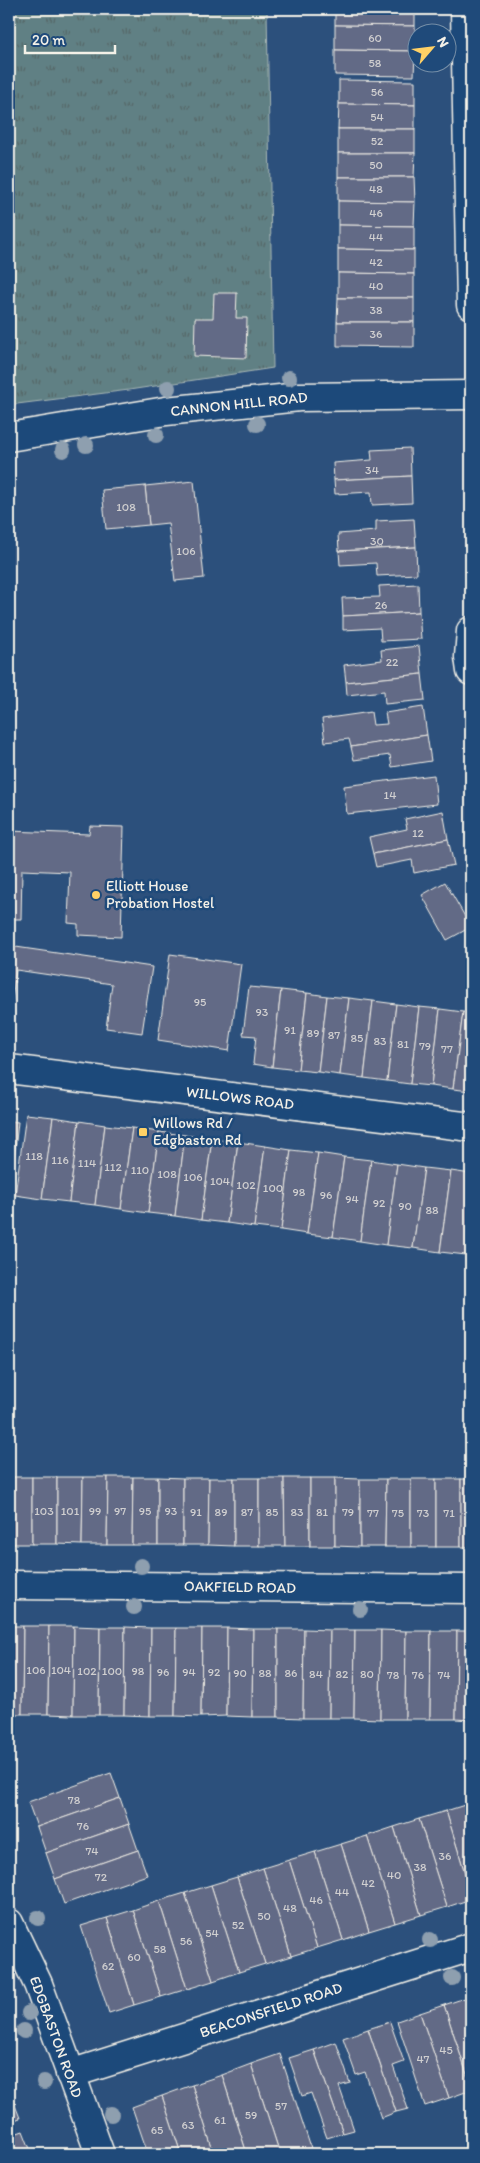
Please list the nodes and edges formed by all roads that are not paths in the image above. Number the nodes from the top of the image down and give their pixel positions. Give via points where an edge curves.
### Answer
1 (464, 9) edge
2 (471, 305) edge
3 (471, 395) edge
4 (9, 438) edge
5 (471, 631) edge
6 (471, 671) edge
7 (9, 1069) edge
8 (471, 1127) edge
9 (9, 1584) edge
10 (471, 1589) edge
11 (9, 1922) edge
12 (471, 1946) edge
13 (70, 2074) junction
14 (100, 2154) edge

1 - 2 street
3 - 4 street, CANNON HILL ROAD via 299,397 166,411
5 - 6 street
7 - 8 street, WILLOWS ROAD
9 - 10 street, OAKFIELD ROAD
11 - 13 street, EDGBASTON ROAD via 38,1984
12 - 13 street, BEACONSFIELD ROAD
13 - 14 street, EDGBASTON ROAD

